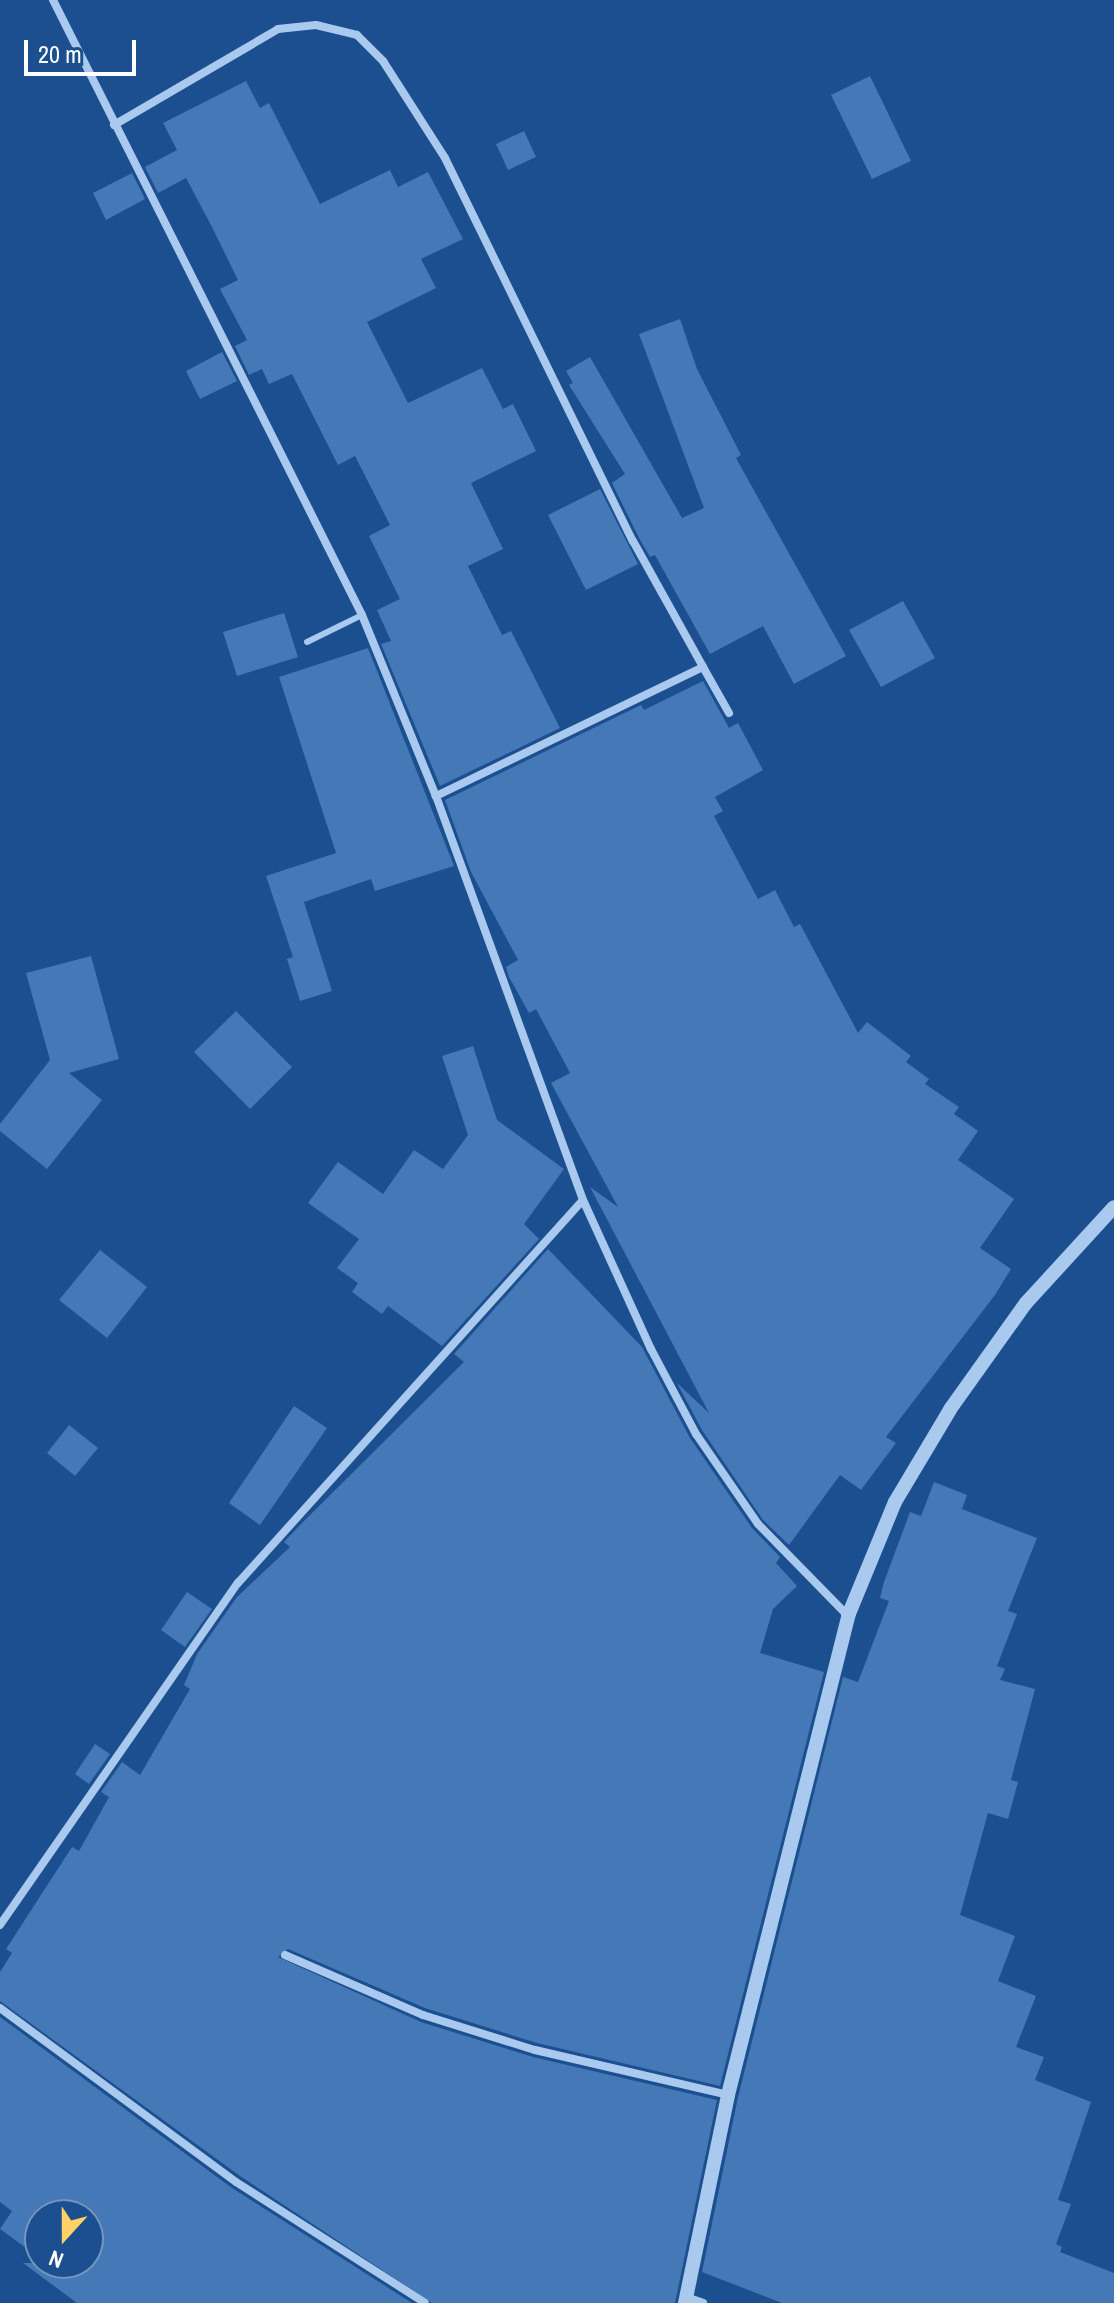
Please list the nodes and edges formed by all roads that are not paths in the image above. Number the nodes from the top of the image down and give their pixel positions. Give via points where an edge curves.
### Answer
1 (53, 0) edge
2 (114, 125) junction
3 (362, 615) junction
4 (307, 642) dead end
5 (703, 667) junction
6 (729, 713) dead end
7 (436, 796) junction
8 (583, 1200) junction
9 (1114, 1207) edge
10 (848, 1616) junction
11 (0, 1925) edge
12 (285, 1955) dead end
13 (0, 2008) edge
14 (728, 2095) junction
15 (685, 2300) edge
16 (425, 2303) edge
17 (703, 2303) edge

1 - 2 street
2 - 3 street
2 - 5 street via 278,29 316,25 357,35 383,61 445,158 633,541
3 - 4 lane
3 - 7 street
5 - 6 street
5 - 7 street
7 - 8 street
8 - 10 street via 696,1434 758,1524
8 - 11 street via 238,1583
9 - 10 street via 1026,1303 951,1408 895,1502
10 - 14 street
12 - 14 street via 423,2015 521,2046
13 - 16 street via 236,2182
14 - 15 street
15 - 17 street

